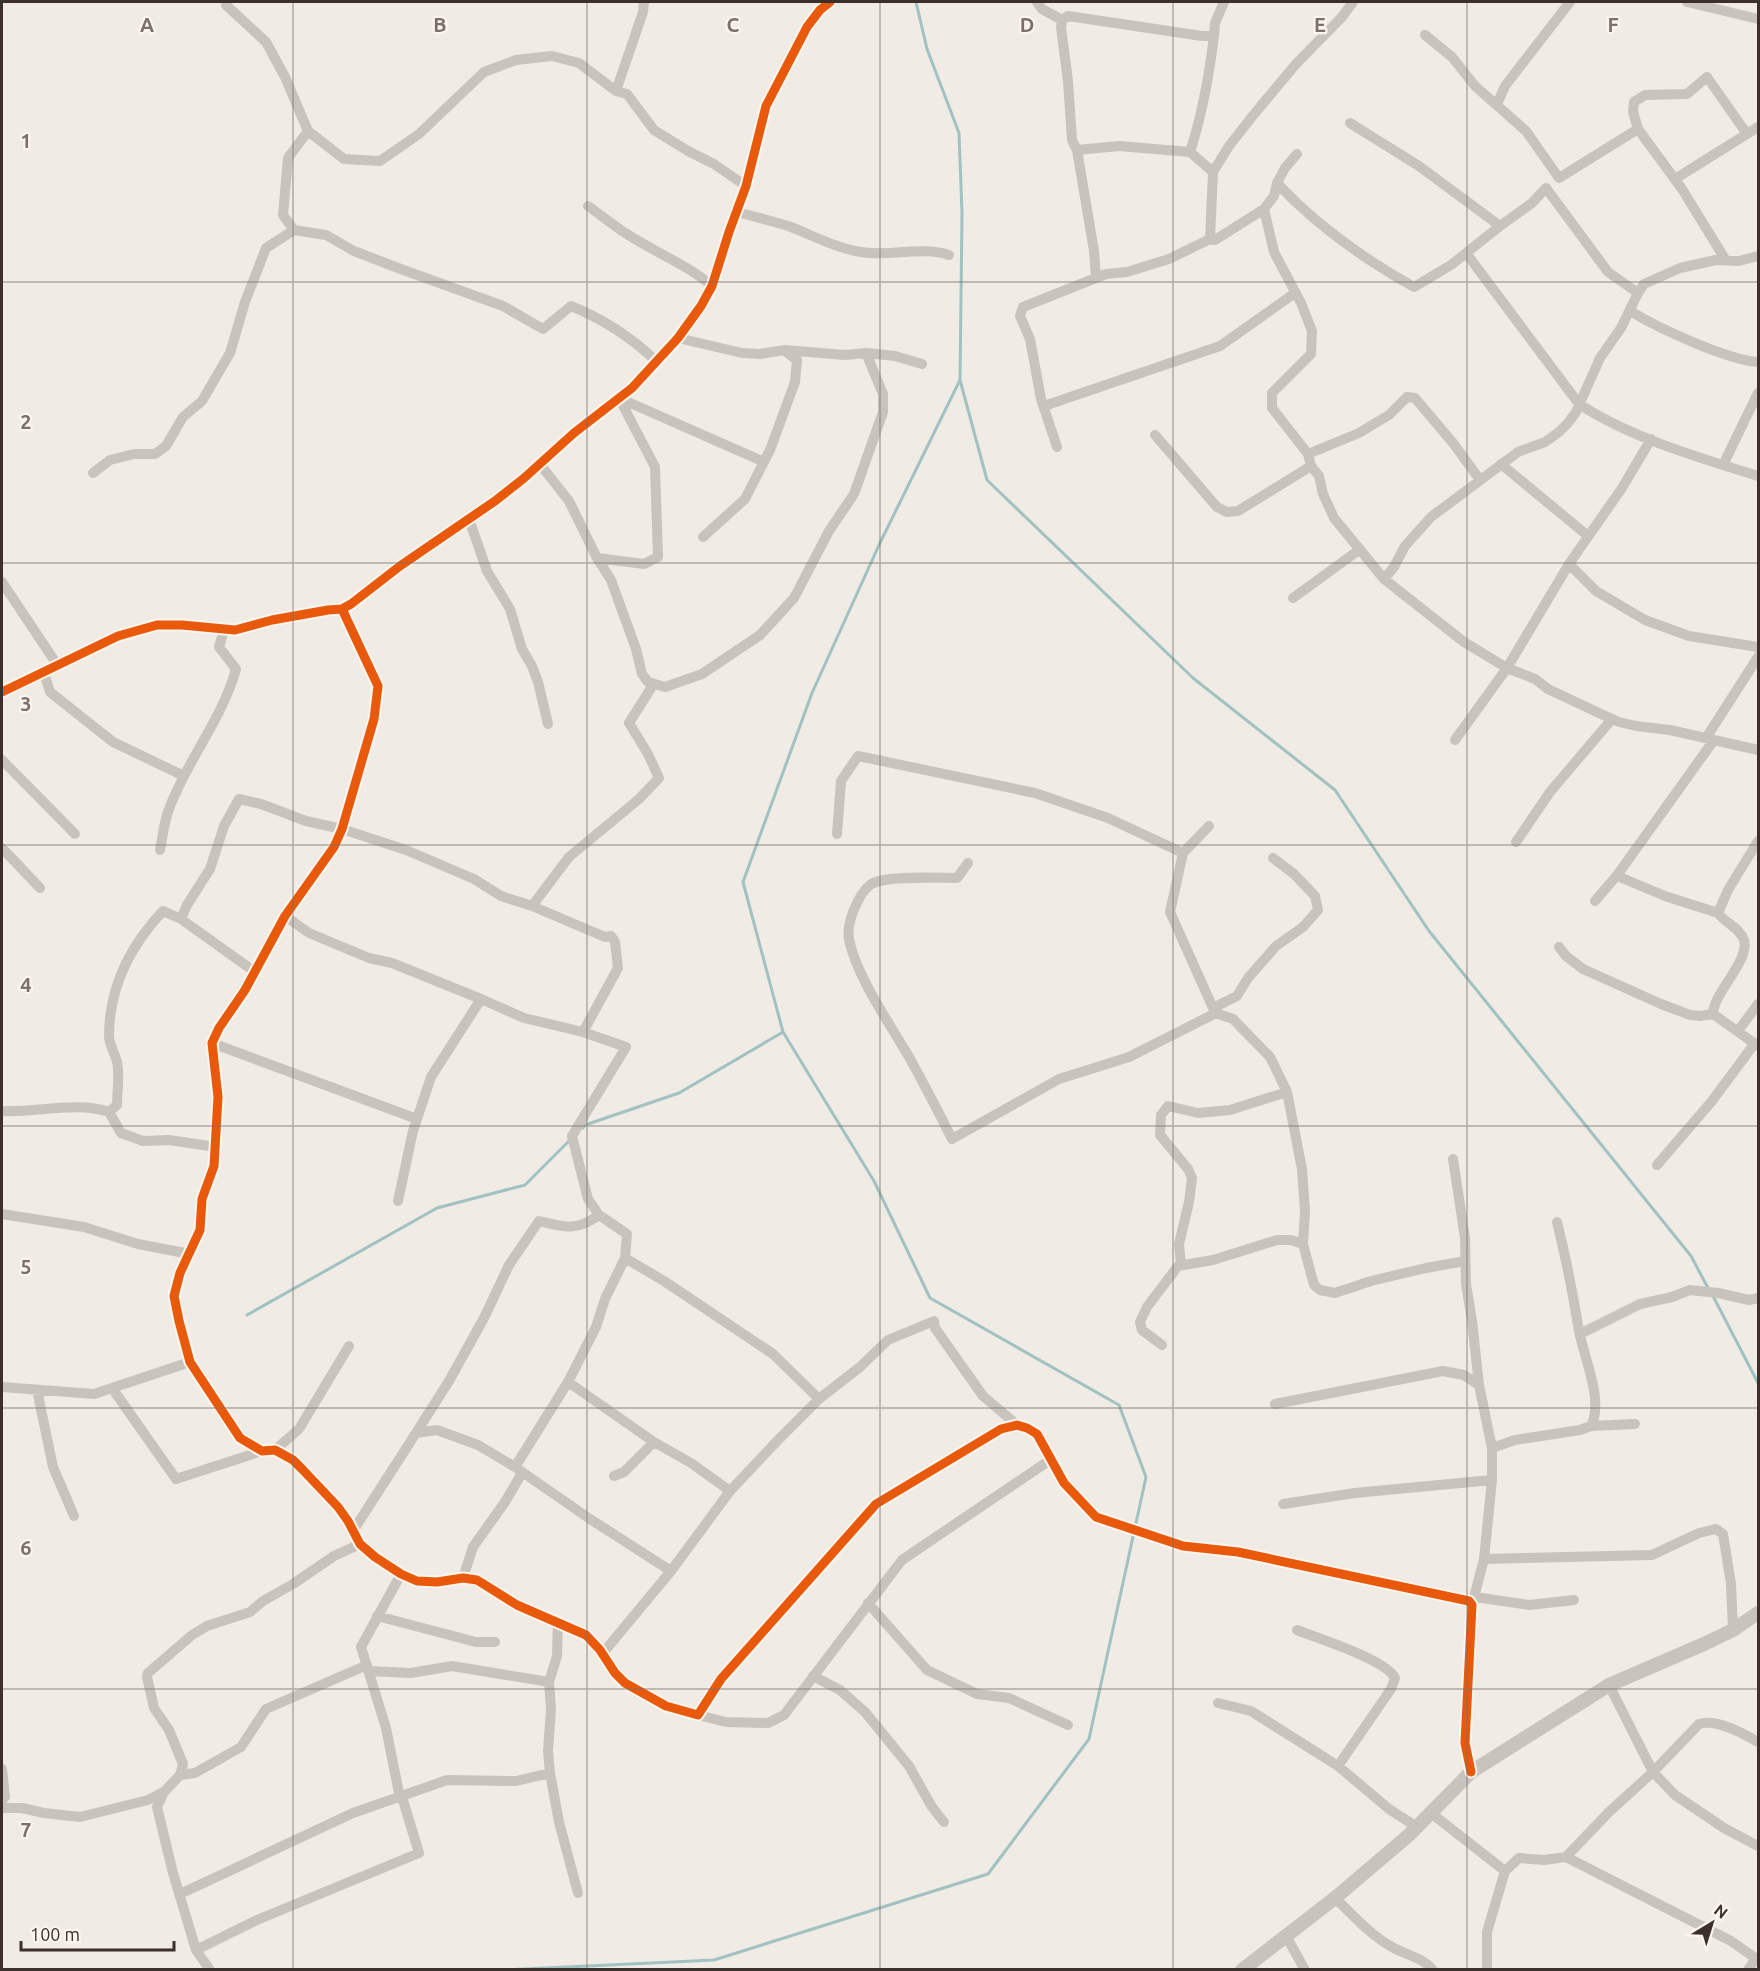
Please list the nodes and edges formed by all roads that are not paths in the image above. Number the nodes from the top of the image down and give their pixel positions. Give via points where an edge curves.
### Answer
1 (644, 2) edge
2 (831, 2) edge
3 (1037, 2) edge
4 (1224, 2) edge
5 (1353, 2) edge
6 (1570, 2) edge
7 (1687, 2) edge
8 (226, 5) dead end
9 (1758, 19) edge
10 (1062, 20) junction
11 (1425, 35) dead end
12 (1214, 36) junction
13 (616, 91) junction
14 (1497, 104) junction
15 (1350, 123) dead end
16 (1758, 127) edge
17 (1638, 129) junction
18 (308, 131) junction
19 (1747, 134) junction
20 (1077, 150) junction
21 (1190, 152) junction
22 (1297, 154) dead end
23 (1213, 171) junction
24 (1559, 178) junction
25 (1675, 179) junction
26 (1276, 183) junction
27 (746, 186) junction
28 (1546, 188) junction
29 (588, 206) dead end
30 (1264, 209) junction
31 (737, 212) junction
32 (1500, 226) junction
33 (294, 230) junction
34 (1210, 239) junction
35 (1466, 253) junction
36 (949, 255) dead end
37 (1758, 256) edge
38 (1725, 259) junction
39 (1096, 278) junction
40 (712, 286) junction
41 (1638, 292) junction
42 (1295, 293) junction
43 (1630, 311) junction
44 (678, 338) junction
45 (785, 350) junction
46 (866, 353) junction
47 (656, 361) junction
48 (1758, 362) edge
49 (922, 364) dead end
50 (1758, 393) edge
51 (619, 398) junction
52 (1579, 404) junction
53 (1044, 406) junction
54 (1155, 435) dead end
55 (1651, 439) junction
56 (1057, 447) dead end
57 (1308, 454) junction
58 (764, 462) junction
59 (539, 463) junction
60 (1502, 464) junction
61 (1723, 465) junction
62 (1311, 466) junction
63 (93, 473) dead end
64 (1758, 476) edge
65 (1480, 480) junction
66 (469, 519) junction
67 (1588, 536) junction
68 (703, 537) dead end
69 (1359, 550) junction
70 (597, 558) junction
71 (1569, 564) junction
72 (1384, 579) junction
73 (2, 582) edge
74 (1293, 598) dead end
75 (342, 609) junction
76 (224, 630) junction
77 (1758, 647) edge
78 (1758, 657) edge
79 (58, 666) junction
80 (1507, 668) junction
81 (44, 673) junction
82 (653, 685) junction
83 (2, 693) edge
84 (1612, 719) junction
85 (548, 724) dead end
86 (1710, 739) junction
87 (1455, 740) dead end
88 (1758, 750) edge
89 (2, 760) edge
90 (184, 776) junction
91 (1209, 826) dead end
92 (342, 829) junction
93 (75, 834) dead end
94 (837, 834) dead end
95 (1758, 841) edge
96 (1516, 842) dead end
97 (2, 848) edge
98 (160, 850) dead end
99 (1183, 853) junction
100 (1273, 858) dead end
101 (969, 863) dead end
102 (1618, 874) junction
103 (40, 888) dead end
104 (1595, 901) dead end
105 (532, 906) junction
106 (1718, 913) junction
107 (285, 916) junction
108 (181, 919) junction
109 (1559, 947) dead end
110 (255, 972) junction
111 (481, 999) junction
112 (1758, 1004) edge
113 (1215, 1010) junction
114 (1713, 1014) junction
115 (1738, 1031) junction
116 (583, 1032) junction
117 (212, 1043) junction
118 (1756, 1045) edge
119 (1287, 1092) junction
120 (2, 1110) edge
121 (109, 1112) junction
122 (417, 1119) junction
123 (216, 1147) junction
124 (1453, 1159) dead end
125 (1657, 1165) dead end
126 (398, 1201) dead end
127 (2, 1214) edge
128 (599, 1215) junction
129 (1557, 1222) dead end
130 (1303, 1244) junction
131 (190, 1254) junction
132 (625, 1258) junction
133 (1465, 1261) junction
134 (1181, 1265) junction
135 (1758, 1298) edge
136 (1580, 1334) junction
137 (349, 1346) dead end
138 (1162, 1346) dead end
139 (190, 1362) junction
140 (568, 1382) junction
141 (1479, 1385) junction
142 (2, 1387) edge
143 (112, 1388) junction
144 (37, 1390) junction
145 (819, 1399) junction
146 (1275, 1404) dead end
147 (1635, 1424) dead end
148 (1017, 1425) junction
149 (1591, 1426) junction
150 (416, 1433) junction
151 (654, 1442) junction
152 (1492, 1448) junction
153 (275, 1450) junction
154 (262, 1451) junction
155 (1050, 1460) junction
156 (519, 1470) junction
157 (614, 1476) dead end
158 (1492, 1480) junction
159 (730, 1491) junction
160 (1283, 1504) dead end
161 (74, 1516) dead end
162 (352, 1531) junction
163 (360, 1544) junction
164 (1484, 1559) junction
165 (671, 1571) junction
166 (401, 1574) junction
167 (463, 1578) junction
168 (1574, 1600) dead end
169 (1474, 1601) junction
170 (868, 1603) junction
171 (1758, 1613) edge
172 (377, 1616) junction
173 (558, 1623) junction
174 (1297, 1630) dead end
175 (1733, 1630) junction
176 (495, 1642) dead end
177 (603, 1653) junction
178 (368, 1668) junction
179 (813, 1676) junction
180 (549, 1682) junction
181 (1609, 1685) junction
182 (1218, 1703) dead end
183 (698, 1715) junction
184 (1068, 1725) dead end
185 (1758, 1742) edge
186 (1338, 1766) junction
187 (2, 1769) edge
188 (1471, 1772) junction
189 (1653, 1772) junction
190 (550, 1773) junction
191 (180, 1775) junction
192 (164, 1792) junction
193 (401, 1798) junction
194 (2, 1800) edge
195 (2, 1808) edge
196 (1431, 1813) junction
197 (944, 1822) dead end
198 (1417, 1827) junction
199 (1758, 1846) edge
200 (1566, 1857) junction
201 (1505, 1871) junction
202 (578, 1893) dead end
203 (180, 1894) junction
204 (1335, 1898) junction
205 (1286, 1936) junction
206 (196, 1950) junction
207 (1757, 1959) edge
208 (210, 1970) edge
209 (1242, 1970) edge
210 (1305, 1970) edge
211 (1433, 1970) edge
212 (1487, 1970) edge
213 (1749, 1970) edge

1 - 13 street
2 - 27 street via 807,27 766,106
3 - 10 street
4 - 12 street
5 - 23 street via 1255,113
6 - 14 street via 1506,86
7 - 9 street
8 - 18 street via 266,42
10 - 12 street via 1068,16
10 - 20 street via 1072,140
11 - 14 street
12 - 21 street via 1203,113
13 - 18 street via 579,63 552,56 516,60 484,72 419,134 380,161 344,159
13 - 27 street via 627,94 654,130
14 - 24 street via 1526,131
15 - 32 street via 1419,166
16 - 19 street
17 - 19 street via 1634,102 1646,95 1687,94 1707,77
17 - 24 street
17 - 25 street
18 - 33 street via 288,158 283,215
19 - 25 street
20 - 21 street via 1119,146
20 - 39 street
21 - 23 street
22 - 26 street
23 - 34 street
24 - 28 street
25 - 38 street
26 - 30 street via 1274,196
26 - 35 street via 1321,225 1414,287
27 - 31 street
28 - 32 street
28 - 41 street via 1608,272
29 - 40 street
30 - 34 street via 1215,240
30 - 42 street via 1274,252
31 - 36 street via 861,252 934,250
31 - 40 street
32 - 35 street
33 - 47 street via 326,235 376,260 503,306 543,329 571,306 595,316
33 - 63 street via 266,248 230,353 202,401 183,417 166,446 155,454 110,460
34 - 39 street via 1169,259
35 - 52 street
37 - 38 street via 1739,261
38 - 41 street via 1665,273 1644,284
39 - 53 street via 1021,311
40 - 44 street
41 - 43 street
42 - 53 street via 1220,346
42 - 57 street via 1312,331 1311,354 1272,393 1272,408
43 - 48 street via 1707,346
43 - 52 street via 1600,358
44 - 45 street via 742,353
44 - 47 street
45 - 46 street
45 - 58 street via 797,360 795,382
46 - 49 street
46 - 82 street via 883,394 883,412 854,494 829,531 794,598 760,635 702,674 664,687
47 - 51 street
50 - 61 street
51 - 58 street
51 - 59 street
51 - 70 street via 655,467 658,556 644,564
52 - 55 street
52 - 60 street via 1559,432
53 - 56 street
54 - 62 street via 1217,507 1227,512 1238,511
55 - 61 street
55 - 67 street
57 - 62 street
57 - 65 street via 1359,433 1389,415 1407,397 1415,398
58 - 68 street via 745,499
59 - 66 street
59 - 70 street via 569,501
60 - 65 street
60 - 67 street
61 - 64 street
62 - 69 street via 1319,476 1334,518
65 - 72 street via 1431,517 1405,546
66 - 75 street
66 - 85 street via 487,571 510,609 522,649 532,666
67 - 71 street
69 - 72 street
69 - 74 street
70 - 82 street via 611,580 642,674
71 - 77 street via 1596,591 1645,620 1689,636
71 - 80 street
72 - 80 street via 1464,642
73 - 79 street
75 - 76 street
75 - 92 street via 378,686 374,719
76 - 79 street via 182,625 138,629
76 - 90 street via 219,647 236,669 231,688
78 - 86 street
79 - 81 street
80 - 84 street
80 - 87 street
81 - 83 street
81 - 90 street via 50,692 113,742
82 - 105 street via 629,723 659,778 639,800 569,857
84 - 86 street
84 - 96 street via 1550,792
86 - 88 street
86 - 102 street
89 - 93 street
90 - 98 street via 168,810
91 - 99 street
92 - 105 street via 406,850 474,879 501,896
92 - 107 street via 334,847
92 - 108 street via 238,799 210,869
94 - 99 street via 841,781 858,756 1035,793 1108,818
95 - 106 street
97 - 103 street
99 - 113 street via 1170,912
100 - 113 street via 1315,896 1318,910 1303,927 1276,946 1237,996
101 - 113 street via 957,878 891,879 871,884 853,908 848,937 882,1013 952,1138 1059,1079 1129,1057
102 - 104 street
102 - 106 street via 1665,896
105 - 116 street via 614,939 618,968
106 - 114 street via 1744,939 1744,950 1715,1002
107 - 110 street
107 - 111 street via 309,933
108 - 110 street
108 - 121 street via 163,911 145,930 122,966 109,1038 117,1063 117,1105
109 - 114 street via 1583,969 1662,1004 1689,1015
110 - 117 street
111 - 116 street via 524,1018
111 - 122 street via 431,1077
112 - 115 street
113 - 119 street via 1233,1018 1270,1057
114 - 115 street
115 - 118 street
116 - 128 street via 626,1047 572,1136 588,1199
117 - 122 street
117 - 123 street via 217,1079
118 - 125 street
119 - 130 street via 1302,1169
119 - 134 street via 1230,1110 1198,1113 1168,1106 1161,1115 1160,1135 1192,1178 1179,1244
120 - 121 street via 93,1106
121 - 123 street via 121,1133 143,1141 169,1140
122 - 126 street
123 - 131 street via 214,1166 202,1199 200,1230
124 - 133 street
127 - 131 street via 84,1227 138,1244
128 - 132 street via 627,1234
128 - 150 street via 569,1228 538,1221 509,1265 484,1318
129 - 136 street
130 - 133 street via 1314,1285 1335,1293 1371,1281
130 - 134 street via 1277,1240 1213,1260
131 - 139 street via 174,1296
132 - 140 street
132 - 145 street via 773,1354
133 - 141 street
134 - 138 street via 1147,1307 1140,1322 1142,1330
135 - 136 street via 1749,1300 1690,1290 1640,1304
136 - 149 street via 1588,1357 1596,1409
137 - 153 street via 299,1429
139 - 143 street
139 - 154 street via 240,1438
140 - 151 street
140 - 156 street
141 - 146 street via 1464,1375 1443,1371
141 - 152 street
142 - 144 street
143 - 144 street via 94,1394
143 - 154 street via 176,1479
144 - 161 street via 53,1467
145 - 148 street via 888,1340 934,1321 983,1396
145 - 159 street
147 - 149 street
148 - 155 street via 1037,1434
148 - 183 street via 1001,1429 876,1504 721,1679
149 - 152 street
150 - 156 street via 437,1430 478,1445
150 - 162 street
151 - 157 street via 624,1472
151 - 159 street
152 - 158 street
153 - 154 street
153 - 162 street via 303,1470 338,1507
155 - 169 street via 1064,1483 1095,1517 1183,1546 1238,1552
155 - 170 street via 902,1560
156 - 165 street
156 - 167 street via 505,1503 473,1547
158 - 160 street
158 - 164 street
159 - 165 street
162 - 163 street
163 - 166 street
163 - 191 street via 334,1556 250,1612 192,1635 148,1673 154,1707 183,1764
164 - 169 street
164 - 175 street via 1652,1555 1716,1529 1723,1534 1727,1553
165 - 177 street
166 - 167 street via 417,1581
166 - 172 street
167 - 173 street via 477,1580 517,1605
168 - 169 street via 1529,1605
169 - 188 street via 1465,1743
170 - 179 street
170 - 184 street via 927,1670 977,1694 1010,1698
171 - 175 street
172 - 176 street via 476,1642
172 - 178 street via 361,1647
173 - 177 street via 586,1635
173 - 180 street via 557,1656
174 - 186 street via 1374,1660 1395,1678
175 - 181 street
177 - 183 street via 625,1683 666,1706
178 - 180 street via 411,1672 452,1666
178 - 191 street via 266,1709 242,1747 195,1773
178 - 193 street
179 - 183 street via 784,1715 768,1723 726,1722
179 - 197 street via 840,1690 865,1712 909,1766
180 - 190 street
181 - 188 street
181 - 189 street
182 - 186 street via 1251,1711
185 - 189 street via 1705,1722
186 - 198 street
187 - 194 street
188 - 196 street
189 - 199 street via 1675,1795
189 - 200 street
190 - 193 street via 516,1781 447,1780
190 - 202 street
191 - 192 street
192 - 195 street via 148,1800 80,1817
192 - 203 street via 157,1807
193 - 203 street via 353,1813
193 - 206 street via 419,1853
196 - 198 street
196 - 201 street
198 - 204 street
200 - 201 street via 1519,1858
200 - 207 street via 1731,1941
201 - 212 street via 1487,1932
203 - 206 street
204 - 205 street
204 - 211 street via 1368,1930 1392,1947 1423,1960
205 - 209 street
205 - 210 street
206 - 208 street
207 - 213 street

